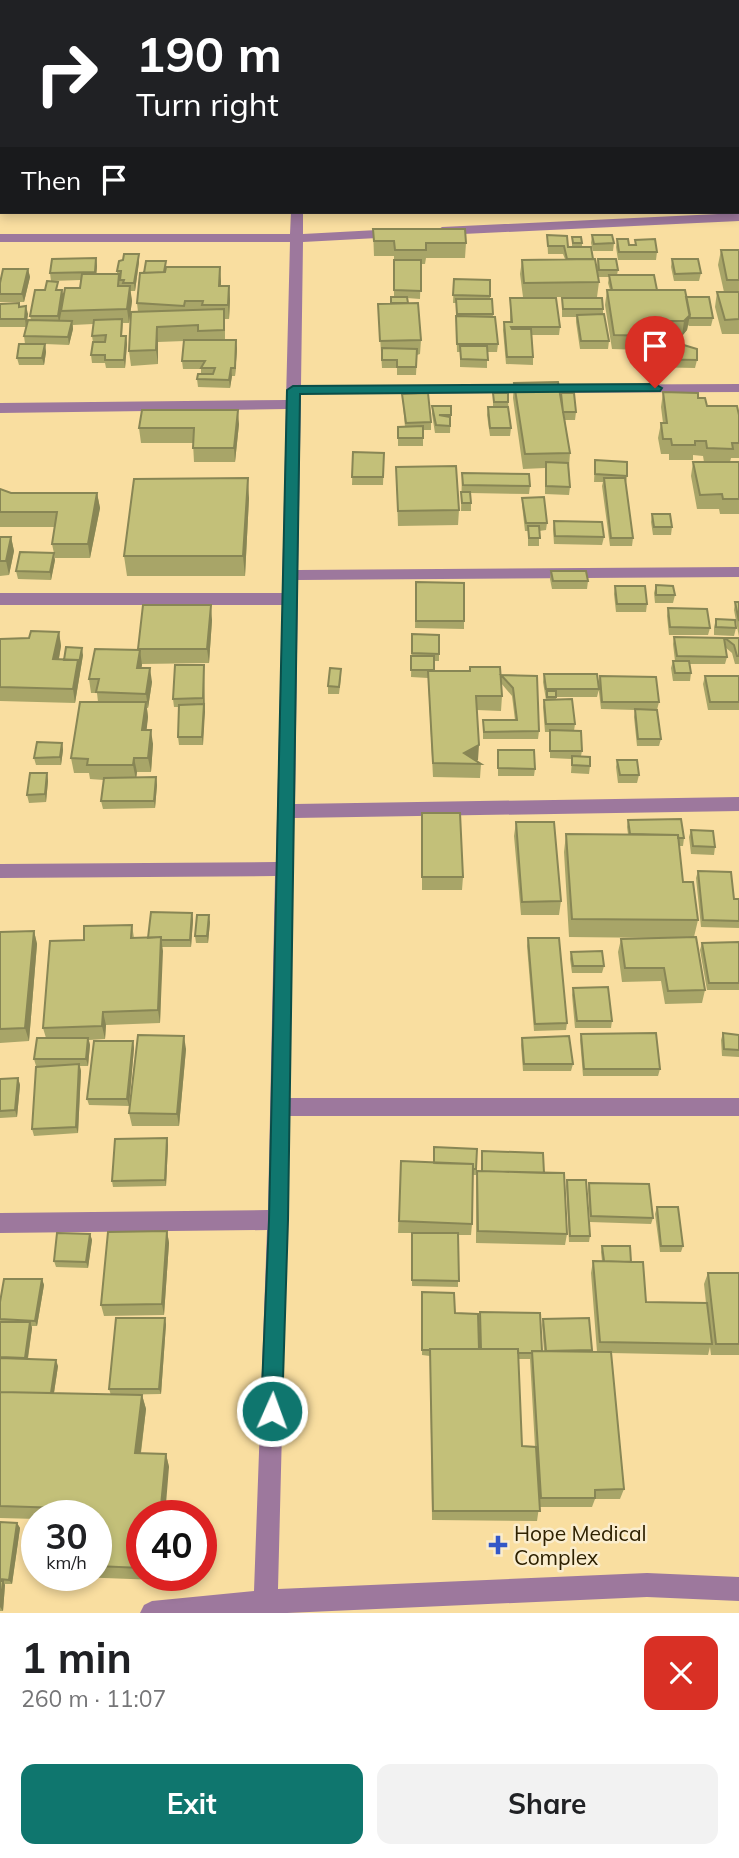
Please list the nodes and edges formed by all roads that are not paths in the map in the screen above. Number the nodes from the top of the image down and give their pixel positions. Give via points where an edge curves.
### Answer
1 (297, 214) edge
2 (739, 217) edge
3 (435, 231) edge
4 (407, 233) edge
5 (0, 238) edge
6 (296, 238) junction
7 (739, 388) edge
8 (294, 397) junction
9 (0, 408) edge
10 (739, 572) edge
11 (289, 575) junction
12 (289, 598) junction
13 (0, 599) edge
14 (739, 804) edge
15 (284, 811) junction
16 (284, 869) junction
17 (0, 871) edge
18 (279, 1107) junction
19 (739, 1107) edge
20 (278, 1220) junction
21 (0, 1223) edge
22 (739, 1589) edge
23 (265, 1608) edge
24 (152, 1613) edge

1 - 6 street
2 - 3 street
4 - 6 street
5 - 6 street
6 - 8 street
7 - 8 street
8 - 9 street
8 - 11 street
10 - 11 street
11 - 12 street
12 - 13 street
12 - 15 street
14 - 15 street
15 - 16 street
16 - 17 street
16 - 18 street
18 - 19 street
18 - 20 street
20 - 21 street
20 - 23 street
22 - 23 street via 647,1586
23 - 24 street

